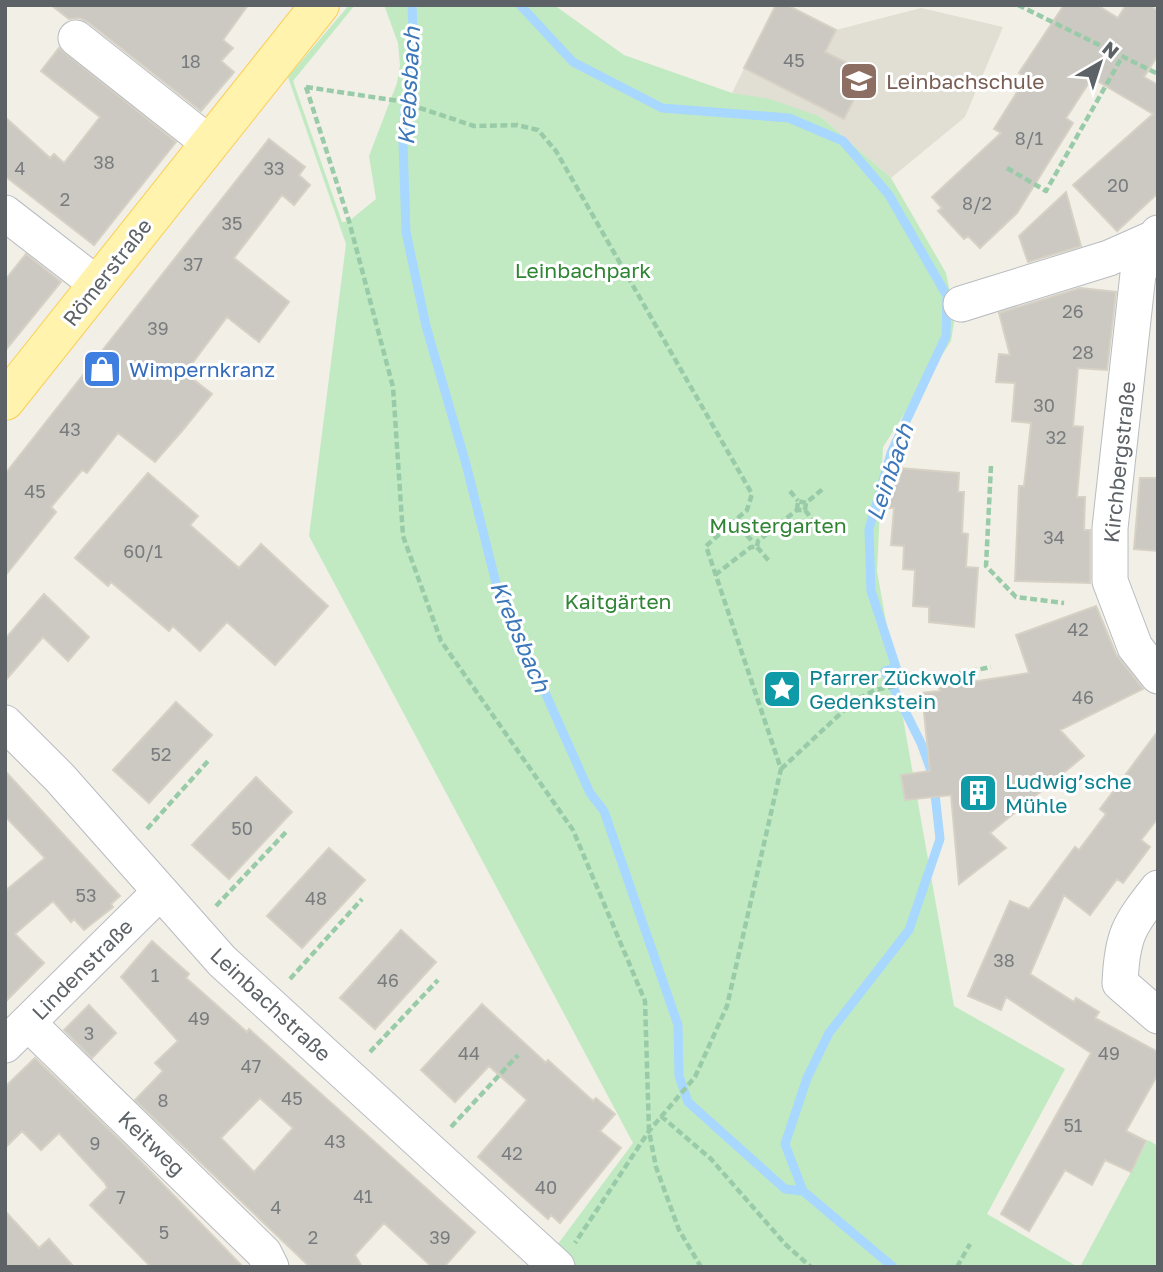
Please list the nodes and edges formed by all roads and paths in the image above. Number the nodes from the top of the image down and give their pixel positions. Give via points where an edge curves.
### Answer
1 (320, 5) edge
2 (1018, 5) edge
3 (76, 38) dead end
4 (1122, 57) junction
5 (1158, 74) edge
6 (209, 143) junction
7 (1007, 168) dead end
8 (5, 213) edge
9 (1155, 236) edge
10 (97, 285) junction
11 (961, 304) dead end
12 (5, 401) edge
13 (991, 466) dead end
14 (824, 488) dead end
15 (790, 491) dead end
16 (798, 501) junction
17 (806, 503) junction
18 (797, 510) junction
19 (805, 510) junction
20 (814, 522) dead end
21 (740, 527) dead end
22 (754, 544) junction
23 (769, 561) dead end
24 (715, 575) junction
25 (1064, 603) dead end
26 (991, 667) dead end
27 (1158, 676) edge
28 (5, 723) edge
29 (209, 760) dead end
30 (781, 769) junction
31 (287, 831) dead end
32 (125, 853) junction
33 (1158, 888) edge
34 (159, 892) junction
35 (362, 899) dead end
36 (194, 930) junction
37 (438, 980) dead end
38 (269, 1004) junction
39 (1158, 1016) edge
40 (17, 1034) edge
41 (518, 1055) dead end
42 (348, 1076) junction
43 (662, 1116) junction
44 (649, 1131) junction
45 (429, 1150) junction
46 (970, 1244) dead end
47 (549, 1258) edge
48 (271, 1267) edge
49 (701, 1267) edge
50 (811, 1267) edge
51 (957, 1267) edge

1 - 6 main road, Römerstraße
2 - 4 path
3 - 6 street
4 - 5 path
4 - 7 path via 1046,191
6 - 10 main road, Römerstraße
8 - 10 street
9 - 11 street, Kirchbergstraße via 1109,258
9 - 27 street, Kirchbergstraße via 1138,274 1110,528 1110,581 1135,647
10 - 12 main road, Römerstraße
13 - 25 path via 986,566 1016,597
14 - 17 path
15 - 16 path
16 - 17 path
16 - 18 path
17 - 19 path
18 - 19 path
18 - 22 path
19 - 20 path
21 - 22 path
22 - 23 path
22 - 24 path
24 - 30 path
24 - 44 path via 706,547 747,510 752,494 556,152 538,130 517,125 474,126 398,101 306,87 349,221 393,387 403,536 441,642 573,830 645,1001
26 - 30 path via 875,690 854,701
28 - 32 street, Leinbachstraße
29 - 32 path
30 - 43 path via 727,1006 695,1077
31 - 36 path
32 - 34 street, Leinbachstraße
33 - 39 street via 1128,926 1120,983
34 - 36 street, Leinbachstraße
34 - 40 street, Lindenstraße
35 - 38 path
36 - 38 street, Leinbachstraße
37 - 42 path
38 - 42 street, Leinbachstraße
40 - 48 street, Keitweg via 264,1253
41 - 45 path
42 - 45 street, Leinbachstraße
43 - 44 path
43 - 50 path via 711,1158 786,1245
44 - 47 path
44 - 49 path via 656,1167 679,1230
45 - 47 street, Leinbachstraße
46 - 51 path

